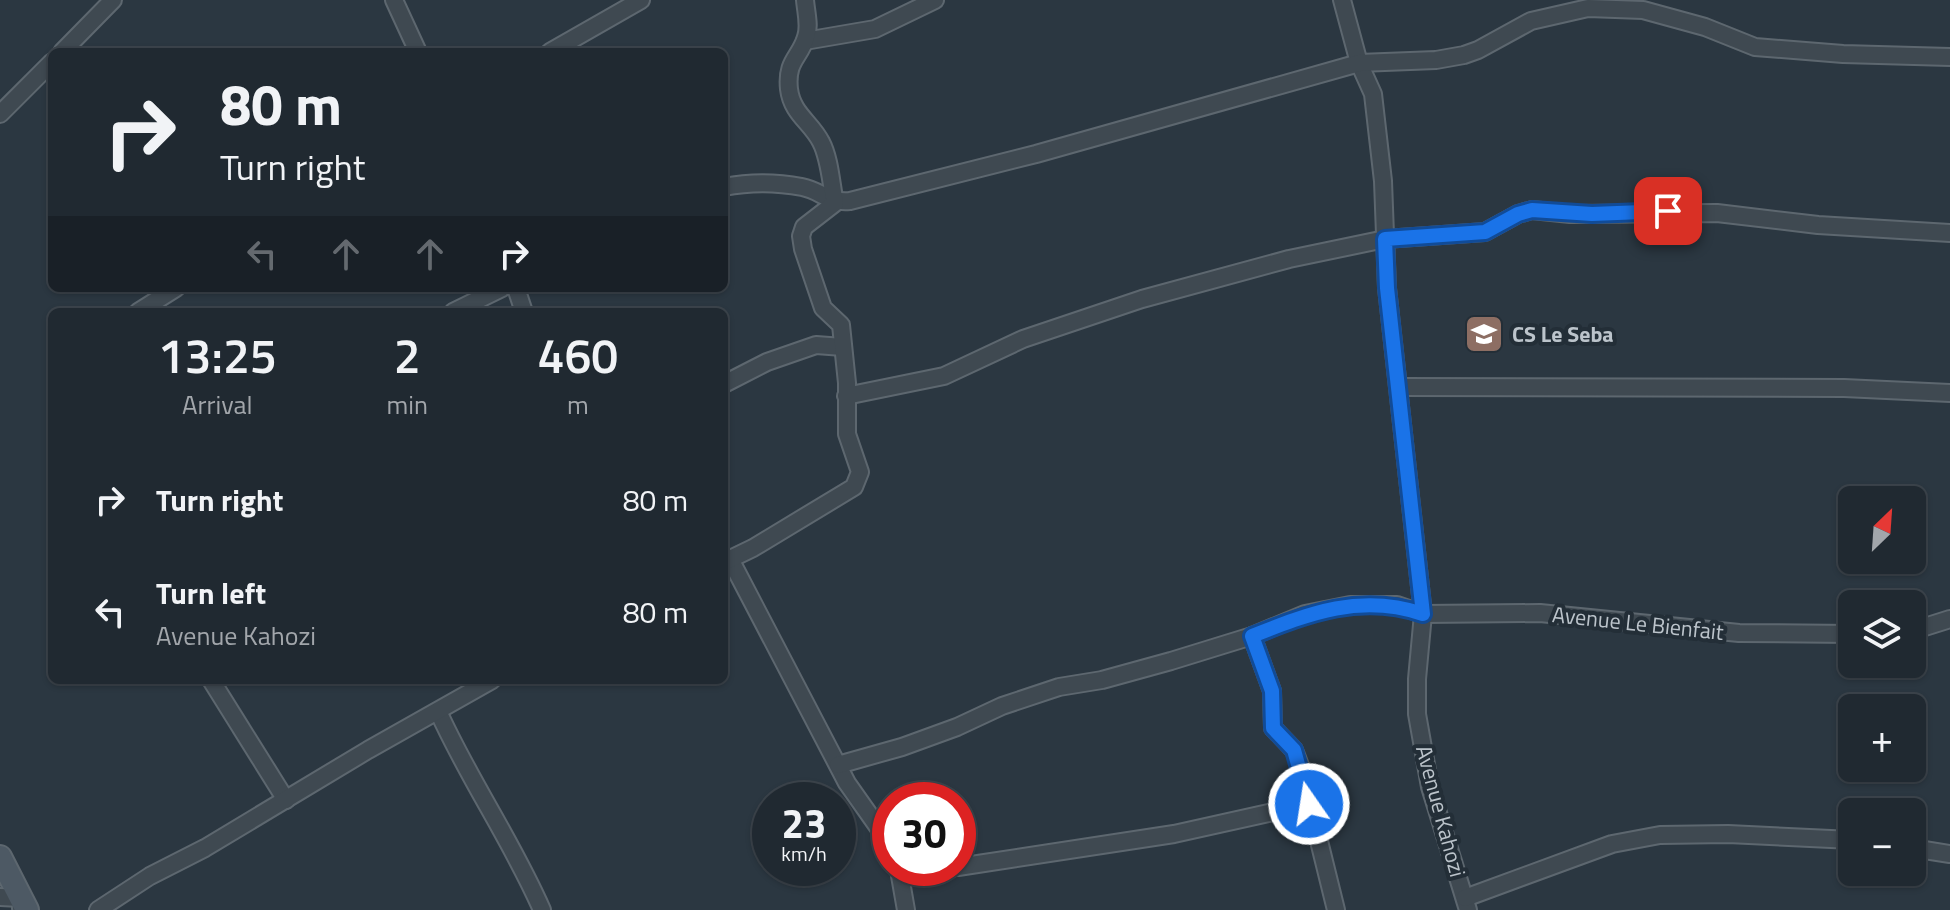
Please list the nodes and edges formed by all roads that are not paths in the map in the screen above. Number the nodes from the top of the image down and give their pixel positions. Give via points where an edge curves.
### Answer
1 (113, 0) edge
2 (394, 0) edge
3 (641, 0) edge
4 (805, 0) edge
5 (935, 0) edge
6 (1342, 0) edge
7 (805, 41) junction
8 (66, 48) edge
9 (416, 48) edge
10 (557, 48) edge
11 (1950, 57) edge
12 (1359, 63) junction
13 (48, 66) edge
14 (0, 114) edge
15 (728, 186) edge
16 (835, 203) junction
17 (1950, 233) edge
18 (1385, 239) junction
19 (170, 292) edge
20 (494, 292) edge
21 (144, 308) edge
22 (461, 308) edge
23 (843, 347) junction
24 (728, 382) edge
25 (1399, 387) junction
26 (1950, 393) edge
27 (846, 396) junction
28 (728, 559) edge
29 (728, 562) edge
30 (1423, 614) junction
31 (1950, 619) edge
32 (1926, 627) edge
33 (1838, 634) edge
34 (1252, 636) junction
35 (214, 684) edge
36 (477, 686) edge
37 (438, 711) junction
38 (838, 765) junction
39 (286, 800) junction
40 (1309, 804) junction
41 (872, 817) edge
42 (1838, 839) edge
43 (1926, 850) edge
44 (1950, 854) edge
45 (0, 857) edge
46 (976, 865) edge
47 (902, 886) edge
48 (17, 904) edge
49 (1467, 904) edge
50 (98, 910) edge
51 (542, 910) edge
52 (906, 910) edge
53 (1336, 910) edge

1 - 8 street
2 - 9 street
3 - 10 street
4 - 7 street
5 - 7 street via 875,29
6 - 12 street, Avenue Kahozi
7 - 16 street via 790,68 789,88 793,106 823,145
11 - 12 street via 1755,47 1643,10 1588,8 1531,21 1464,55
12 - 16 street via 966,173
12 - 18 street, Avenue Kahozi via 1376,111
13 - 14 street
15 - 16 street via 804,187
16 - 23 street via 804,227 801,236 823,308 841,325
17 - 18 street via 1717,213 1532,210 1485,232
18 - 25 street, Avenue Kahozi
18 - 27 street via 1142,299 1023,339 944,376
19 - 21 street
20 - 22 street
23 - 24 street via 816,345
23 - 27 street
25 - 26 street
25 - 30 street, Avenue Kahozi
27 - 28 street via 847,434 860,472 858,482
29 - 38 street
30 - 33 street, Avenue Le Bienfait via 1540,613 1739,633
30 - 34 street, Avenue Le Bienfait via 1397,605 1350,605 1305,614
30 - 49 street, Avenue Kahozi via 1417,714 1430,787
31 - 32 street
34 - 38 street, Avenue Le Bienfait via 1130,673 1059,687 902,747
34 - 40 street via 1272,691 1273,728 1294,750
35 - 39 street
36 - 37 street
37 - 39 street
37 - 51 street
38 - 41 street
39 - 50 street
40 - 46 street via 1174,834
40 - 53 street
42 - 49 street via 1660,835 1612,844
43 - 44 street
45 - 48 main road
47 - 52 street

